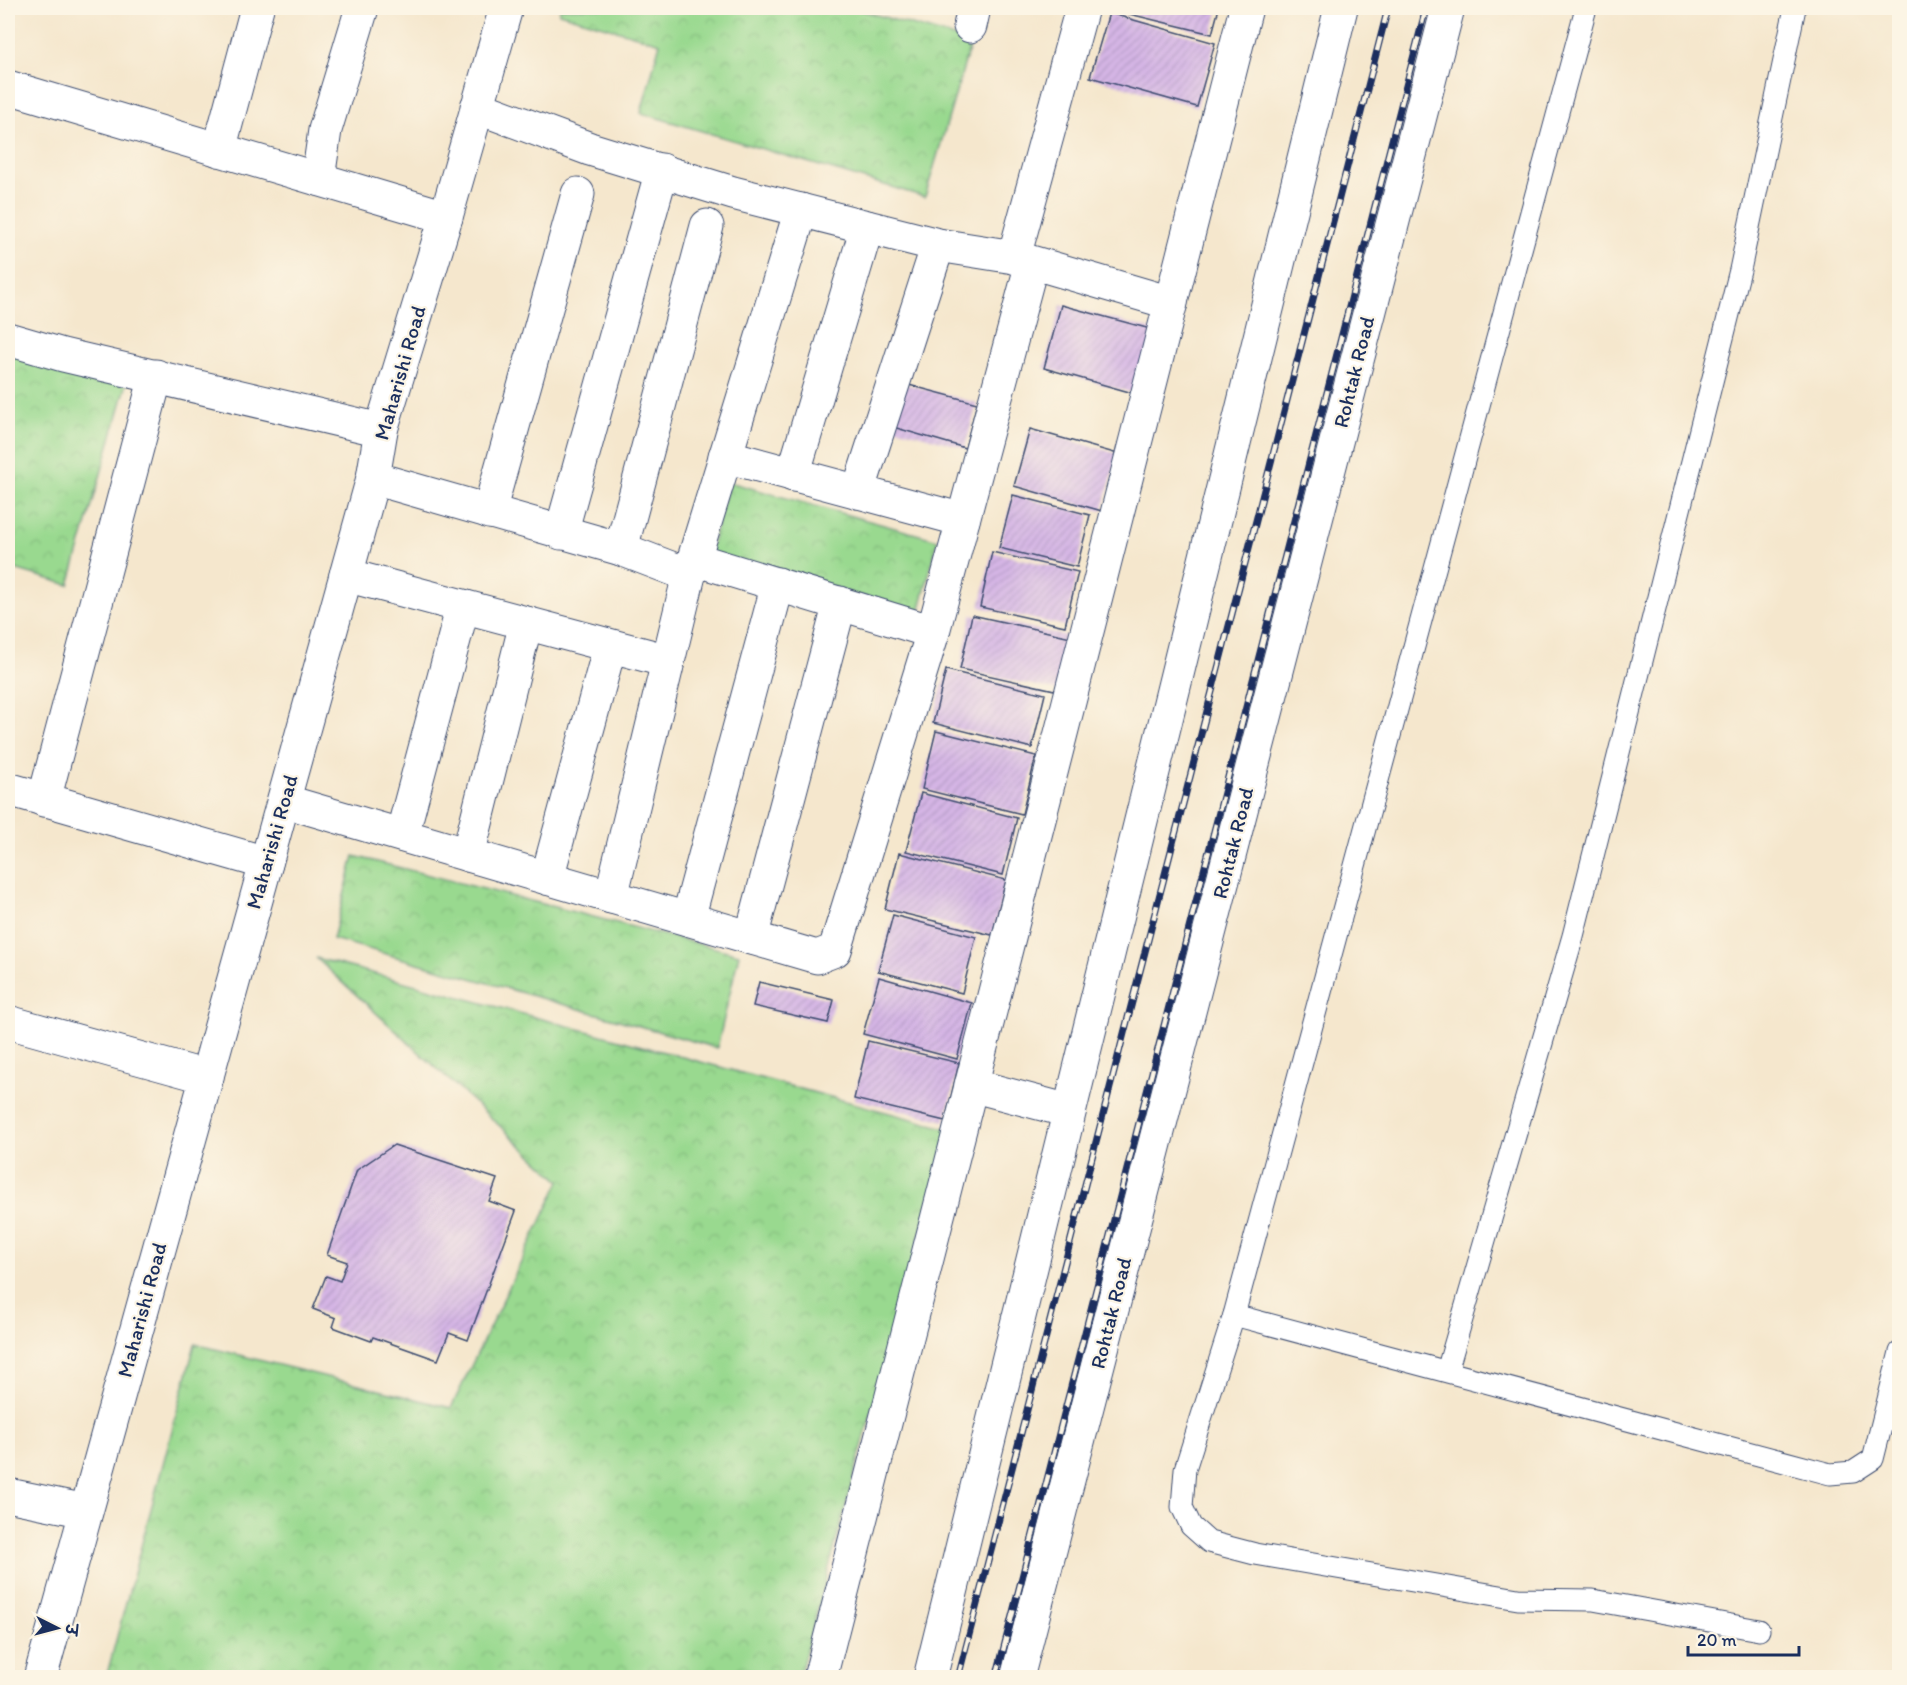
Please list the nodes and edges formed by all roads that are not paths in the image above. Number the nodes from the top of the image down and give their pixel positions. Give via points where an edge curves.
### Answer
1 (258, 8) edge
2 (362, 8) edge
3 (506, 8) edge
4 (1082, 8) edge
5 (1246, 8) edge
6 (1341, 8) edge
7 (1448, 8) edge
8 (1586, 8) edge
9 (1795, 8) edge
10 (8, 87) edge
11 (477, 107) junction
12 (219, 150) junction
13 (662, 171) junction
14 (318, 179) junction
15 (578, 194) dead end
16 (801, 210) junction
17 (446, 217) junction
18 (707, 226) dead end
19 (867, 227) junction
20 (938, 245) junction
21 (1023, 260) junction
22 (1171, 303) junction
23 (8, 339) edge
24 (156, 376) junction
25 (381, 430) junction
26 (725, 456) junction
27 (793, 475) junction
28 (374, 478) junction
29 (858, 492) junction
30 (489, 512) junction
31 (963, 520) junction
32 (561, 533) junction
33 (621, 549) junction
34 (692, 567) junction
35 (346, 575) junction
36 (778, 584) junction
37 (840, 603) junction
38 (463, 606) junction
39 (526, 623) junction
40 (933, 632) junction
41 (610, 646) junction
42 (668, 661) junction
43 (8, 789) edge
44 (44, 800) junction
45 (284, 801) junction
46 (402, 835) junction
47 (468, 855) junction
48 (266, 863) junction
49 (547, 878) junction
50 (611, 897) junction
51 (688, 919) junction
52 (752, 938) junction
53 (8, 1022) edge
54 (207, 1077) junction
55 (971, 1085) junction
56 (1069, 1111) junction
57 (1234, 1315) junction
58 (1899, 1352) edge
59 (1447, 1371) junction
60 (1891, 1420) edge
61 (8, 1495) edge
62 (86, 1511) junction
63 (1759, 1630) dead end
64 (40, 1677) edge
65 (820, 1677) edge
66 (930, 1677) edge
67 (1017, 1677) edge

1 - 12 street
2 - 14 street via 325,130
3 - 11 street, Maharishi Road
4 - 21 street
5 - 22 street
6 - 56 street
7 - 67 street, Rohtak Road
8 - 57 lane
9 - 59 lane via 1740,270 1576,924
10 - 12 street
11 - 13 street
11 - 17 street, Maharishi Road
12 - 14 street
13 - 16 street
13 - 32 street
14 - 17 street
15 - 30 street
16 - 19 street
16 - 26 street
17 - 25 street, Maharishi Road
18 - 33 street
19 - 20 street
19 - 27 street
20 - 21 street
20 - 29 street
21 - 22 street
21 - 31 street
22 - 55 street
23 - 24 street
24 - 25 street
24 - 44 street
25 - 28 street, Maharishi Road
26 - 27 street
26 - 34 street
27 - 29 street
28 - 30 street
28 - 35 street, Maharishi Road
29 - 31 street
30 - 32 street
31 - 40 street
32 - 33 street
33 - 34 street
34 - 36 street
34 - 42 street
35 - 38 street
35 - 45 street, Maharishi Road
36 - 37 street
36 - 51 street
37 - 40 street
37 - 52 street
38 - 39 street
38 - 46 street
39 - 41 street
39 - 47 street
40 - 52 street via 835,950 817,957
41 - 42 street
41 - 49 street
42 - 50 street
43 - 44 street
44 - 48 street
45 - 46 street
45 - 48 street, Maharishi Road
46 - 47 street
47 - 49 street
48 - 54 street, Maharishi Road
49 - 50 street
50 - 51 street
51 - 52 street
53 - 54 street
54 - 62 street, Maharishi Road
55 - 56 street
55 - 65 street
56 - 66 street
57 - 59 lane
57 - 63 lane via 1185,1469 1182,1507 1191,1526 1209,1542 1255,1554 1518,1599 1593,1600
58 - 60 lane
59 - 60 lane via 1830,1474 1853,1472 1873,1459
61 - 62 street
62 - 64 street, Maharishi Road

